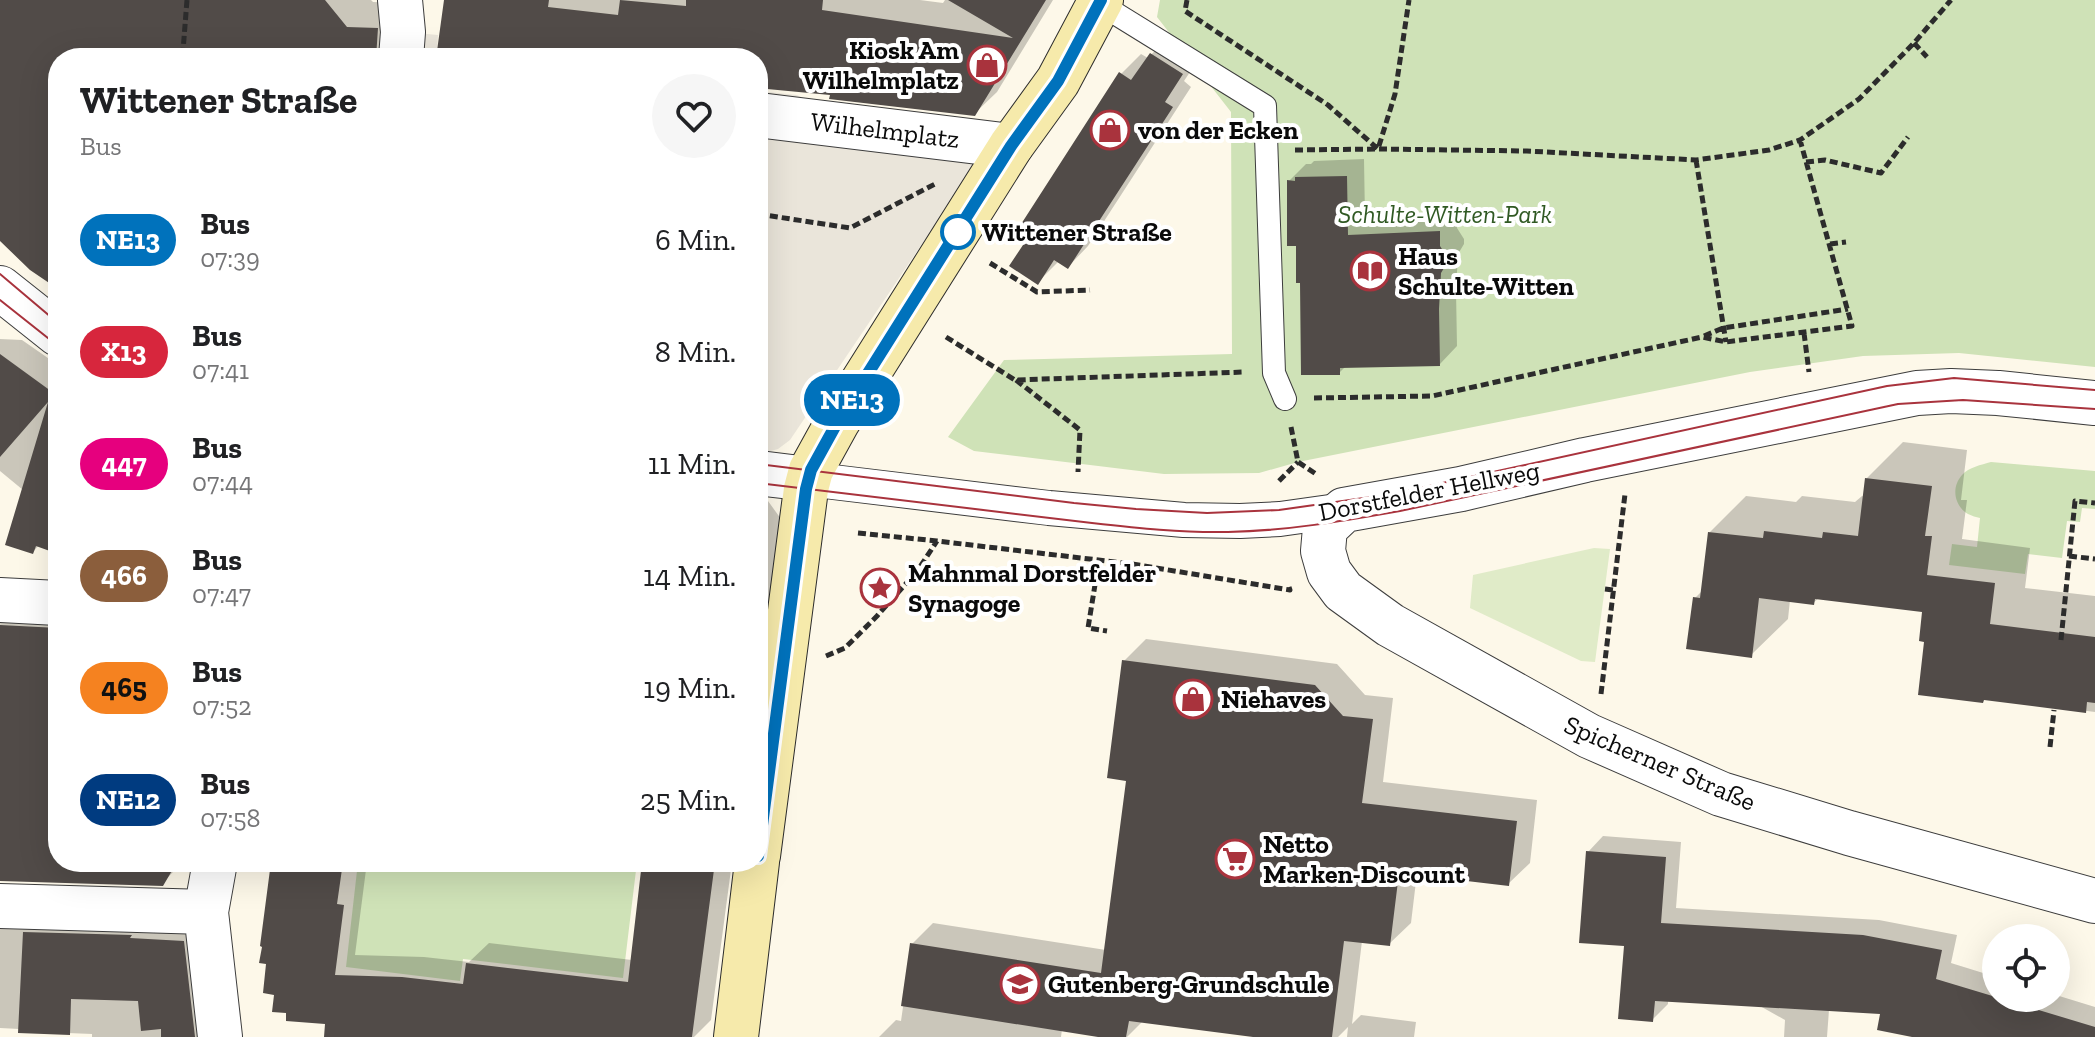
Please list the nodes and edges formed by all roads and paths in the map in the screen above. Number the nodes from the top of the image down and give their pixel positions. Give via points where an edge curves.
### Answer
1 (187, 0) edge
2 (400, 0) edge
3 (1187, 0) edge
4 (1409, 0) edge
5 (1951, 0) edge
6 (1100, 2) edge
7 (1914, 43) junction
8 (183, 48) edge
9 (402, 48) edge
10 (1927, 57) dead end
11 (768, 116) edge
12 (1908, 137) dead end
13 (1800, 140) junction
14 (1011, 146) junction
15 (1378, 149) junction
16 (1266, 151) junction
17 (1696, 160) junction
18 (1806, 162) junction
19 (939, 182) dead end
20 (768, 216) edge
21 (1846, 242) dead end
22 (1830, 244) junction
23 (990, 263) dead end
24 (1090, 290) dead end
25 (2, 293) edge
26 (1848, 309) junction
27 (48, 327) edge
28 (1723, 328) junction
29 (946, 337) dead end
30 (1702, 337) junction
31 (1726, 342) junction
32 (1233, 372) dead end
33 (1015, 380) junction
34 (1317, 398) dead end
35 (1285, 399) joint
36 (2095, 403) edge
37 (1298, 462) junction
38 (1078, 472) dead end
39 (768, 474) edge
40 (1316, 474) dead end
41 (808, 479) junction
42 (1278, 482) dead end
43 (1625, 494) dead end
44 (2095, 503) edge
45 (1344, 510) junction
46 (858, 533) dead end
47 (937, 541) junction
48 (2069, 556) junction
49 (2095, 559) edge
50 (1099, 560) junction
51 (1605, 589) dead end
52 (1290, 590) dead end
53 (1613, 590) junction
54 (0, 600) edge
55 (48, 602) edge
56 (1107, 631) dead end
57 (2061, 640) dead end
58 (845, 648) dead end
59 (1600, 699) dead end
60 (2054, 710) dead end
61 (2050, 747) dead end
62 (768, 777) edge
63 (213, 872) edge
64 (756, 872) edge
65 (2095, 901) edge
66 (0, 906) edge
67 (206, 912) junction
68 (220, 1037) edge
69 (736, 1037) edge

1 - 8 path
2 - 9 street
3 - 15 path via 1185,11 1328,105
4 - 15 path via 1395,94
5 - 7 path
6 - 14 main road via 1058,81
6 - 16 lane via 1265,106
7 - 10 path
7 - 13 path via 1859,99
11 - 14 street, Wilhelmplatz
12 - 18 path via 1881,173 1825,160
13 - 17 path
13 - 18 path
14 - 41 main road via 838,421
15 - 16 path
15 - 17 path
16 - 35 lane via 1274,373
17 - 28 path
18 - 22 path
19 - 20 path via 850,228
21 - 22 path
22 - 26 path
23 - 24 path via 1037,292
25 - 27 street
26 - 28 path
26 - 31 path via 1852,326
28 - 30 path
28 - 31 path
29 - 33 path
30 - 31 path
30 - 34 path via 1432,396
32 - 33 path
33 - 38 path via 1080,430
35 - 37 path
36 - 45 street, Dorstfelder Hellweg via 1998,393 1917,393
37 - 40 path
37 - 42 path
39 - 41 street, Dorstfelder Hellweg
41 - 45 street, Dorstfelder Hellweg via 1184,520 1280,519
41 - 62 main road
43 - 53 path
44 - 48 path via 2075,501
45 - 65 street, Spicherner Straße via 1325,528 1323,551 1329,572 1343,591 1390,625 1589,736 1721,794
46 - 47 path
47 - 50 path
47 - 58 path via 918,570
48 - 49 path
48 - 57 path
50 - 52 path
50 - 56 path via 1088,628
51 - 53 path
53 - 59 path
54 - 55 street
60 - 61 path
63 - 67 street
64 - 69 main road
66 - 67 street
67 - 68 street

